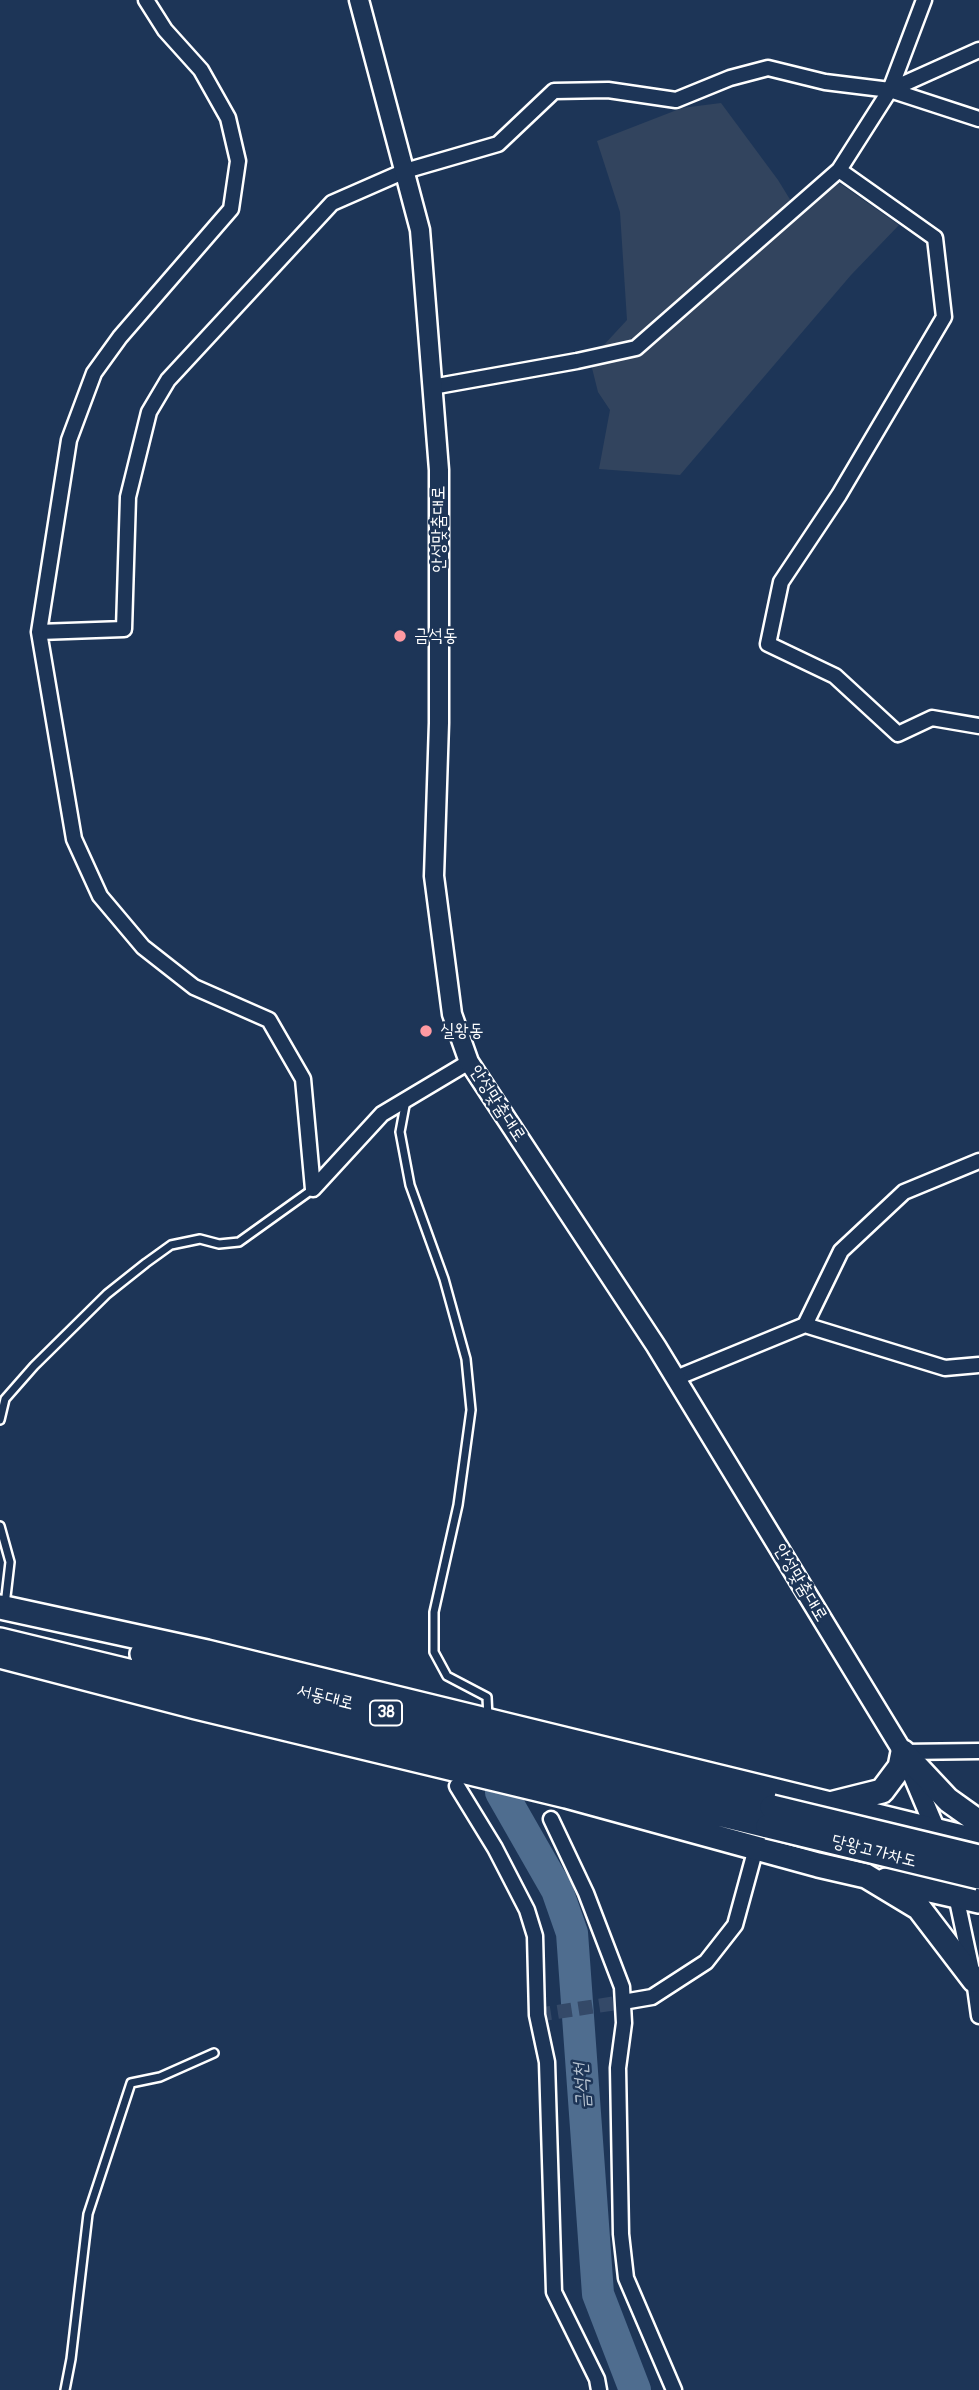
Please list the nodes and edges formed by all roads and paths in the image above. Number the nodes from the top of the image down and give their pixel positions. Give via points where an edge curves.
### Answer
1 (146, 0) edge
2 (359, 0) edge
3 (924, 0) edge
4 (979, 50) edge
5 (890, 90) junction
6 (979, 119) edge
7 (839, 170) junction
8 (405, 171) junction
9 (432, 387) junction
10 (39, 632) junction
11 (979, 726) edge
12 (469, 1062) junction
13 (407, 1099) junction
14 (979, 1161) edge
15 (313, 1189) junction
16 (805, 1325) junction
17 (979, 1365) edge
18 (676, 1378) junction
19 (0, 1420) edge
20 (0, 1526) edge
21 (2, 1612) edge
22 (0, 1640) edge
23 (0, 1656) edge
24 (488, 1720) junction
25 (979, 1751) edge
26 (903, 1752) junction
27 (457, 1786) dead end
28 (830, 1804) junction
29 (770, 1817) junction
30 (551, 1819) dead end
31 (979, 1822) edge
32 (937, 1832) junction
33 (979, 1842) edge
34 (755, 1848) junction
35 (979, 1857) edge
36 (866, 1876) junction
37 (979, 1877) edge
38 (954, 1886) junction
39 (979, 1901) edge
40 (976, 1972) edge
41 (623, 2002) junction
42 (979, 2016) edge
43 (214, 2053) dead end
44 (65, 2390) edge
45 (600, 2390) edge
46 (674, 2390) edge

1 - 10 street via 165,30 201,70 228,118 238,161 231,209 93,373 69,440
2 - 8 street, 안성맞춤대로
3 - 5 street
4 - 5 street
5 - 6 street
5 - 7 street
5 - 8 street via 825,82 768,68 676,100 608,90 554,91 498,144
7 - 9 street via 636,348
7 - 11 street via 935,238 944,317 839,495 781,582 768,644 835,676 898,734 932,718
8 - 9 street, 안성맞춤대로 via 420,230
8 - 10 street via 331,203 168,380 149,412 128,497 124,629
9 - 12 street, 안성맞춤대로 via 439,470 435,876 452,1014
10 - 15 street via 74,839 100,896 143,947 194,987 269,1020 303,1080
12 - 13 street
12 - 18 street, 안성맞춤대로
13 - 15 street via 382,1114
13 - 24 lane via 400,1132 410,1185 444,1279 466,1359 471,1410 458,1505 433,1612 434,1652 447,1676 487,1698
14 - 16 street via 904,1192 841,1251
15 - 19 lane via 239,1242 219,1244 200,1239 171,1245 146,1263 107,1294 34,1366 5,1399
16 - 17 street via 946,1368
16 - 18 street
18 - 26 street, 안성맞춤대로
20 - 21 lane via 10,1562
21 - 24 highway via 207,1652
21 - 29 highway, 서동대로 / 38
22 - 29 highway, 서동대로 / 38
23 - 34 highway via 566,1796
24 - 28 highway
25 - 26 street
26 - 28 highway via 900,1766 882,1791
26 - 31 highway via 948,1800
26 - 32 street, 안성맞춤대로
27 - 45 street via 495,1847 535,1936 537,2015 547,2062 554,2291
28 - 32 highway
29 - 35 highway, 당왕고가차도 / 38, bridge
29 - 37 highway, 당왕고가차도 / 38, bridge
30 - 41 street via 586,1893 622,1987
32 - 33 highway
32 - 38 street, 안성맞춤대로
34 - 36 highway
34 - 41 street via 735,1925 706,1962 652,1997
36 - 38 highway
36 - 40 highway via 919,1908
38 - 39 highway
38 - 40 street, 안성맞춤대로
40 - 42 street, 안성맞춤대로
41 - 46 street via 618,2082 626,2278
43 - 44 lane via 160,2077 131,2083 88,2214

